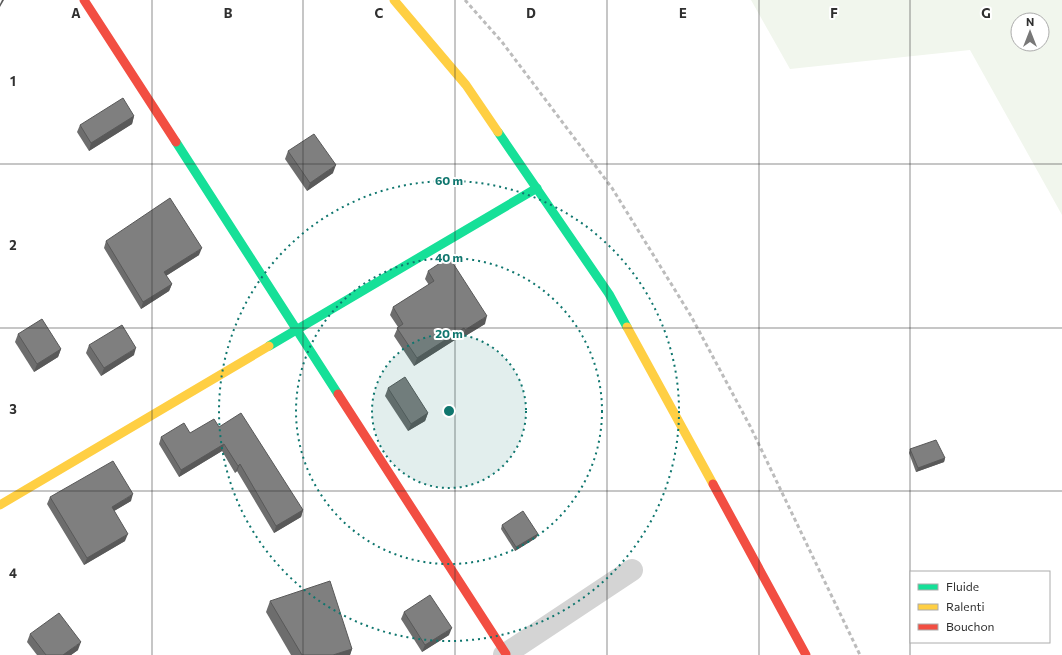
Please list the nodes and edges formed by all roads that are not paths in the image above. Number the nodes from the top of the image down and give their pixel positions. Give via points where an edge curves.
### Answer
1 (84, 0) edge
2 (394, 0) edge
3 (537, 188) junction
4 (297, 330) junction
5 (0, 505) edge
6 (632, 570) dead end
7 (505, 654) edge
8 (806, 655) edge

1 - 4 street
2 - 3 street via 466,84
3 - 4 street
3 - 8 street via 609,294
4 - 5 street
4 - 7 street
6 - 7 street

